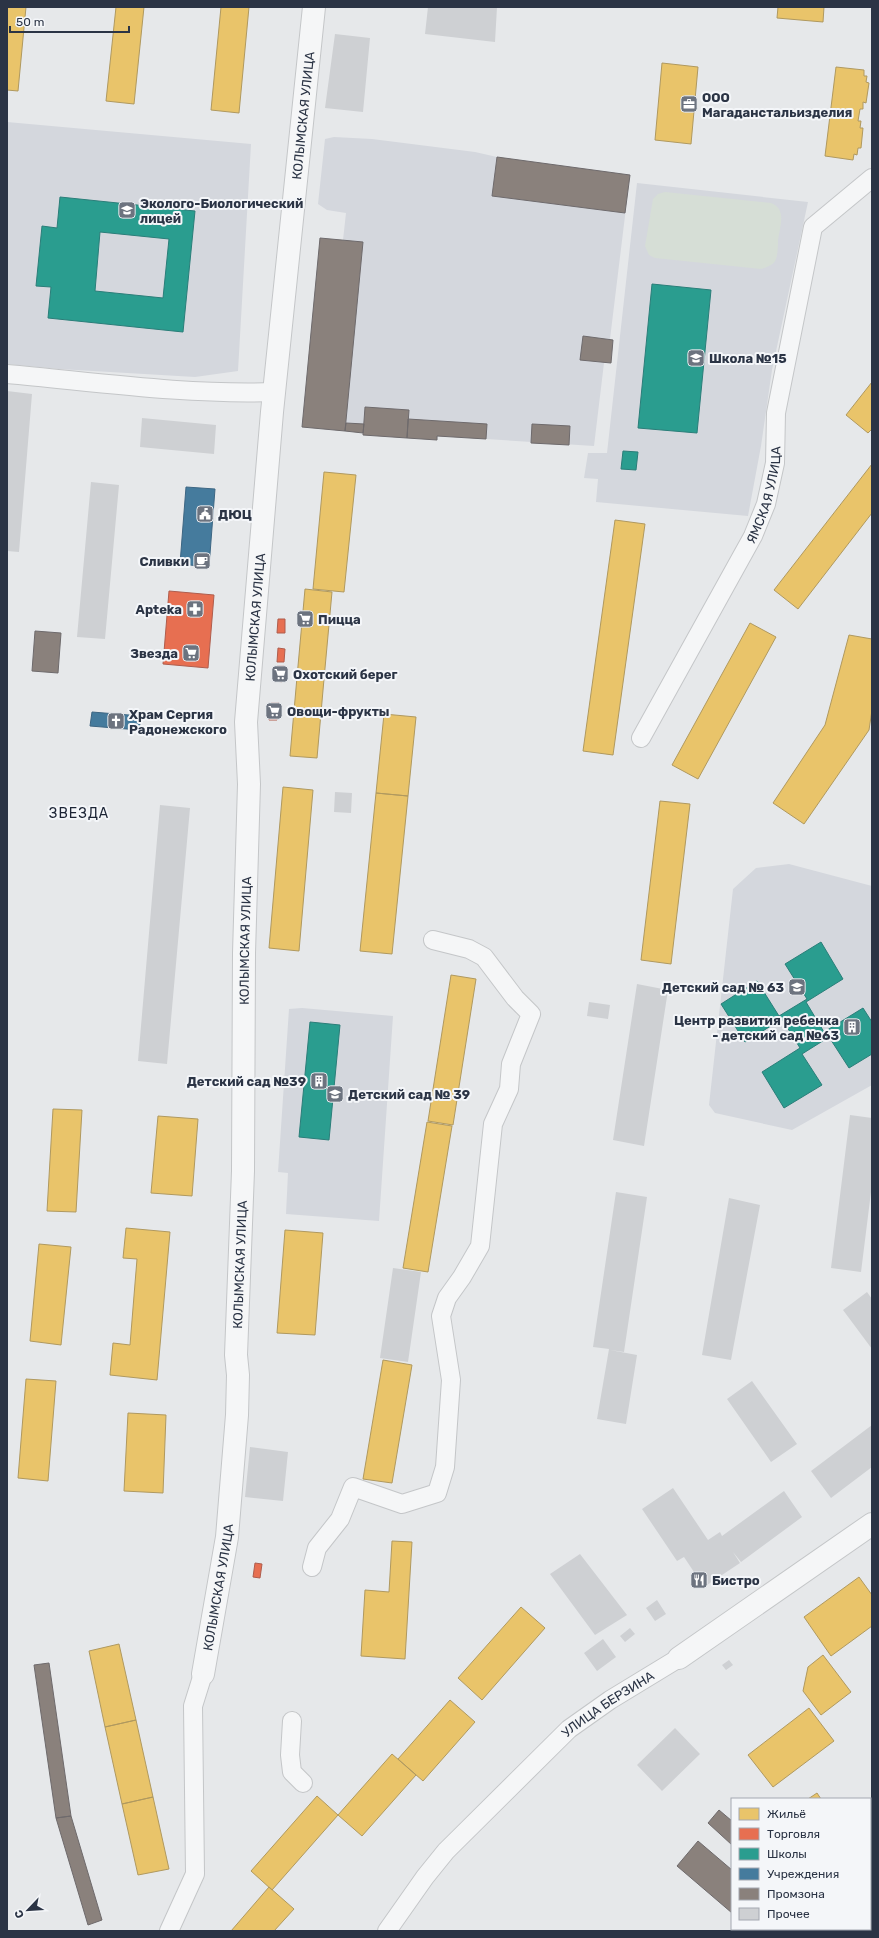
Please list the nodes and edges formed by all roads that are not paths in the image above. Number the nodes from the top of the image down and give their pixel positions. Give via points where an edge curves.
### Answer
1 (314, 7) edge
2 (872, 178) edge
3 (7, 374) edge
4 (274, 392) junction
5 (641, 738) dead end
6 (433, 940) dead end
7 (872, 1524) edge
8 (312, 1567) dead end
9 (679, 1658) joint
10 (203, 1674) joint
11 (292, 1721) dead end
12 (303, 1783) dead end
13 (169, 1931) edge
14 (387, 1931) edge

1 - 4 street, КОЛЫМСКАЯ УЛИЦА
2 - 5 street, ЯМСКАЯ УЛИЦА via 813,227 776,413 776,463 766,504 753,536
3 - 4 street via 182,391
4 - 10 street, КОЛЫМСКАЯ УЛИЦА via 246,722 249,784 244,953 243,1172 236,1355 237,1415 227,1536
6 - 8 street via 469,949 484,957 515,998 531,1014 511,1064 509,1089 493,1124 480,1246 447,1298 441,1316 451,1380 445,1467 437,1493 402,1504 353,1487 340,1519 317,1548
7 - 9 street, УЛИЦА БЕРЗИНА
9 - 14 street, УЛИЦА БЕРЗИНА via 610,1700 569,1729 446,1851 425,1876
10 - 13 street, КОЛЫМСКАЯ УЛИЦА via 194,1706 195,1874
11 - 12 street via 292,1772

